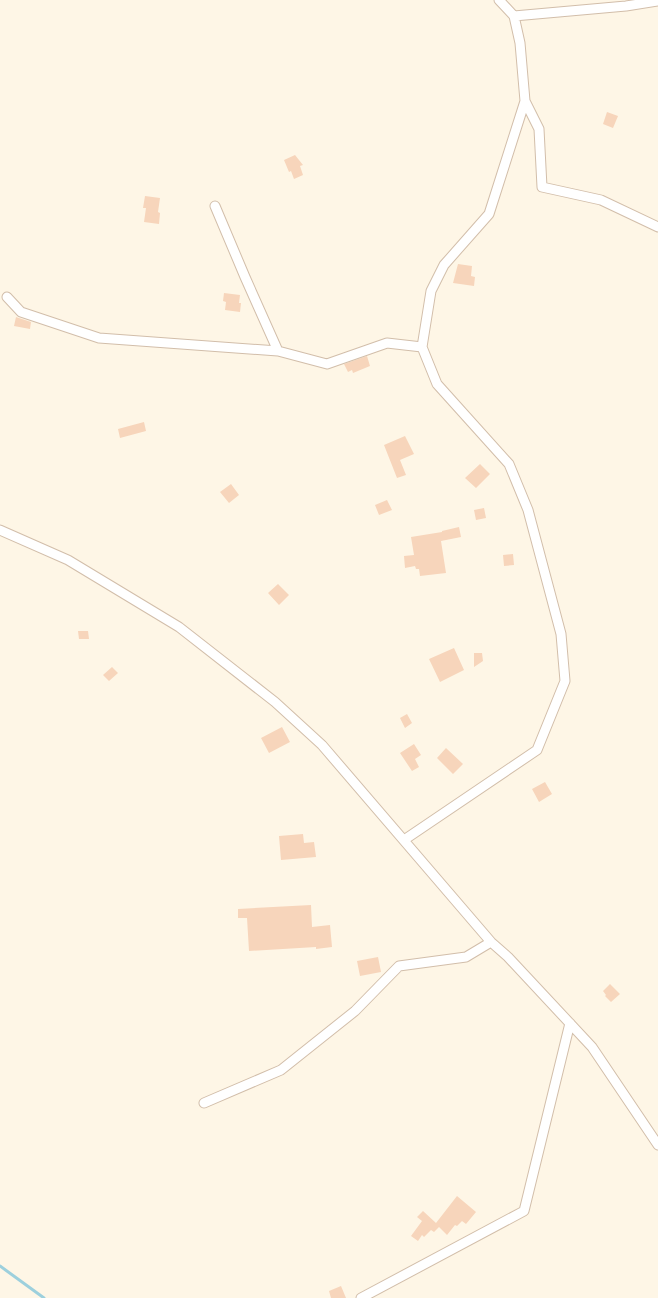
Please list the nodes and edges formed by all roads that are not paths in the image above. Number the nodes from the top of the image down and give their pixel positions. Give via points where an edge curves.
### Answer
1 (499, 0) edge
2 (658, 1) edge
3 (514, 16) junction
4 (525, 101) junction
5 (215, 206) dead end
6 (658, 227) edge
7 (7, 297) dead end
8 (422, 347) junction
9 (278, 351) junction
10 (0, 530) edge
11 (404, 840) junction
12 (491, 942) junction
13 (570, 1023) junction
14 (204, 1103) dead end
15 (658, 1145) edge
16 (361, 1298) edge

1 - 3 street
2 - 3 street
3 - 4 street via 520,43
4 - 6 street via 539,129 542,187 601,200
4 - 8 street via 489,214 444,265 431,291
5 - 9 street
7 - 9 street via 21,312 99,338
8 - 9 street via 387,343 326,364
8 - 11 street via 437,384 509,464 528,510 561,634 565,681 537,750
10 - 11 street via 68,560 179,627 274,702 322,745
11 - 12 street
12 - 13 street
12 - 14 street via 466,957 399,966 355,1011 281,1070
13 - 15 street via 592,1047
13 - 16 street via 524,1211

